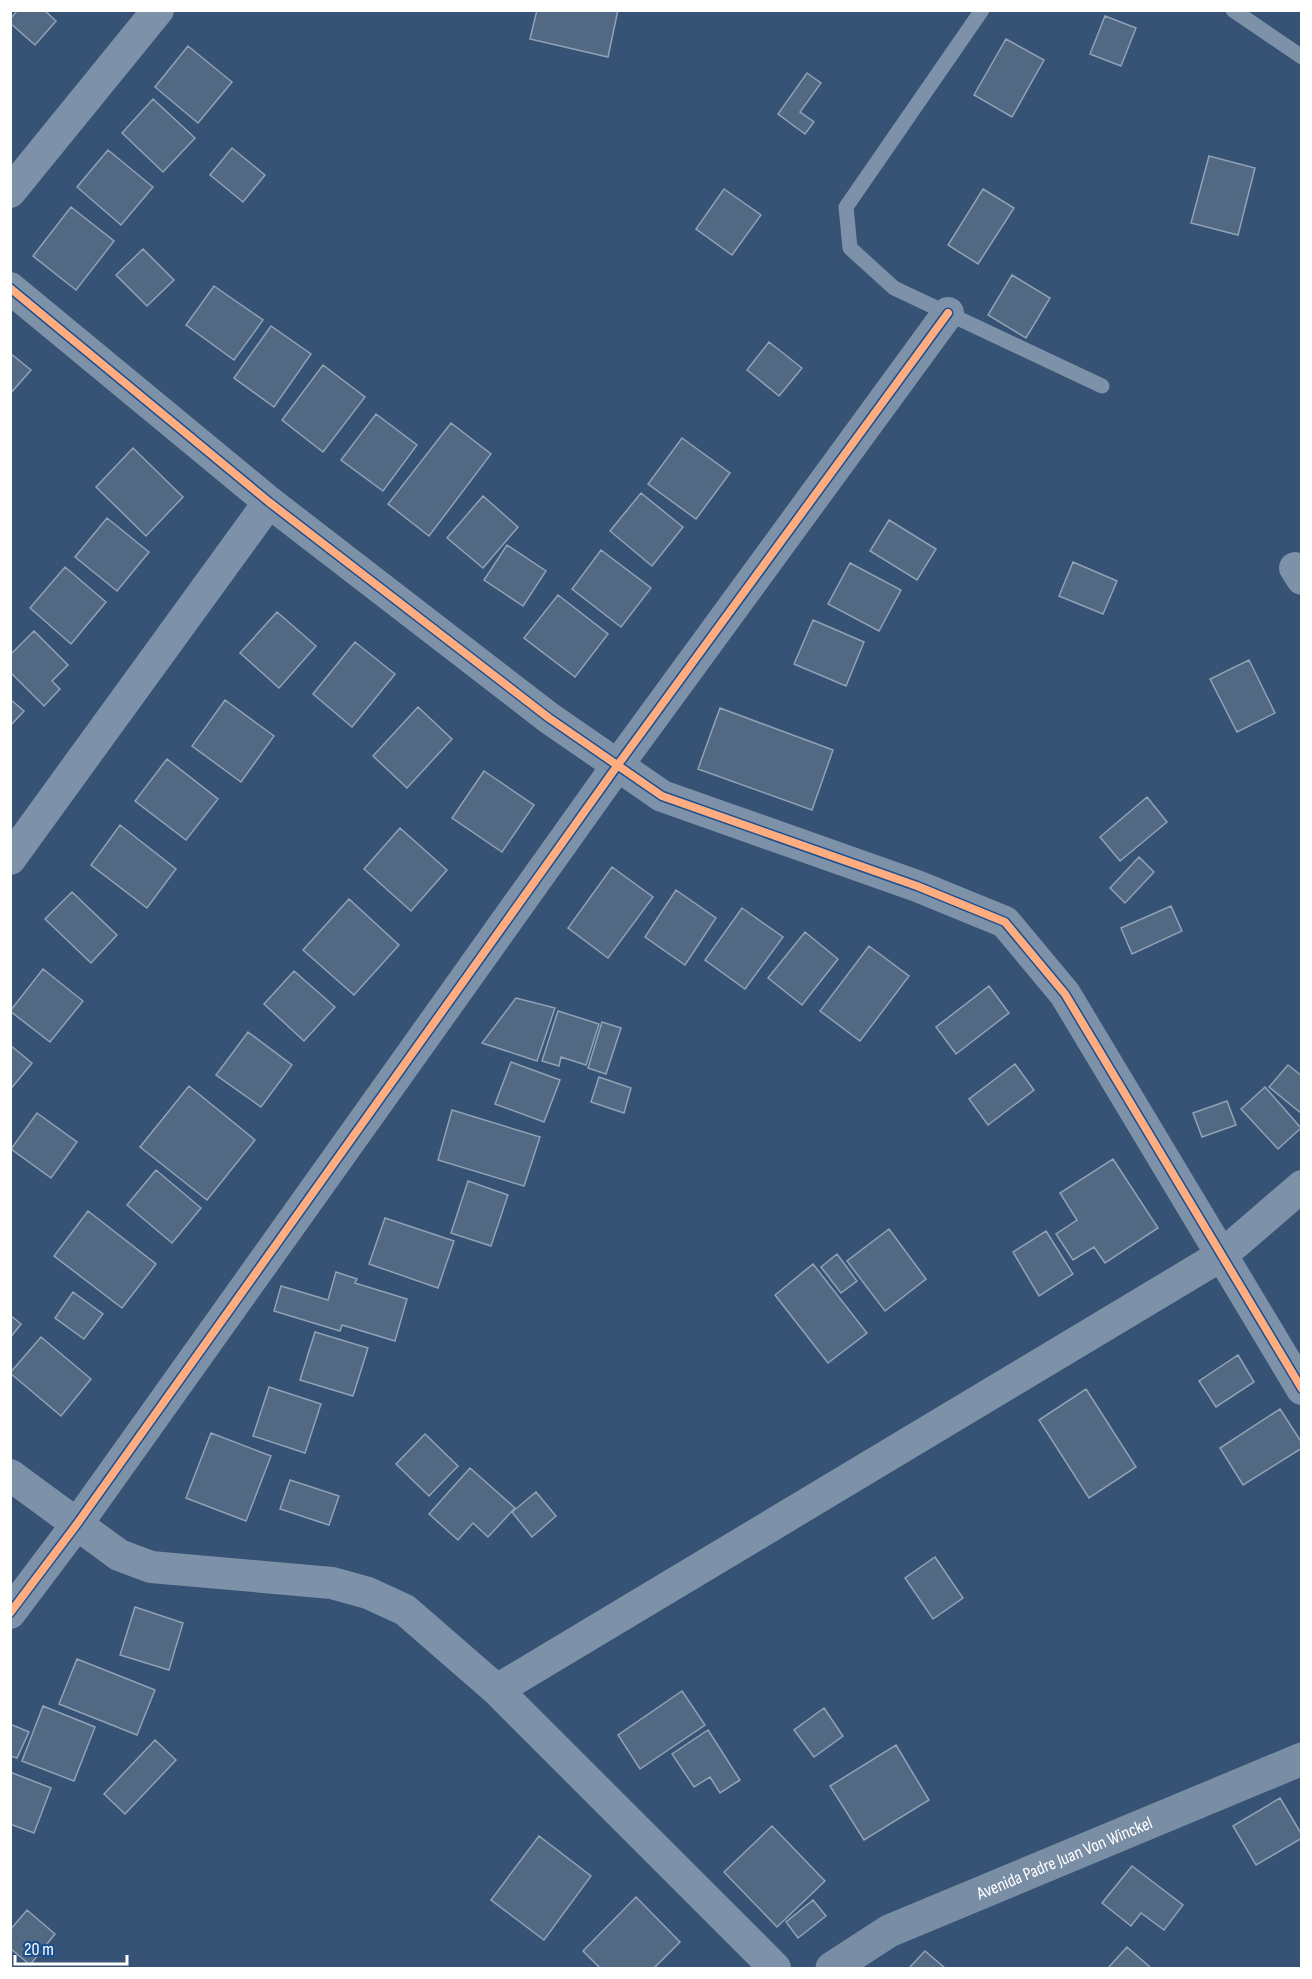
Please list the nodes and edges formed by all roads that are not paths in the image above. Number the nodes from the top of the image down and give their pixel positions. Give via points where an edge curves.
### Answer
1 (158, 10) edge
2 (981, 10) edge
3 (1233, 10) edge
4 (1302, 57) edge
5 (10, 192) edge
6 (10, 288) edge
7 (948, 313) junction
8 (1102, 386) dead end
9 (269, 502) junction
10 (617, 766) junction
11 (10, 859) edge
12 (1302, 1186) edge
13 (1221, 1256) junction
14 (1302, 1389) edge
15 (10, 1475) edge
16 (77, 1524) junction
17 (10, 1613) edge
18 (497, 1690) junction
19 (1302, 1759) edge
20 (775, 1968) edge
21 (832, 1968) edge

1 - 5 street
2 - 7 lane via 846,207 850,248 894,288
3 - 4 lane
6 - 9 street
7 - 8 lane
7 - 10 street
9 - 10 street
9 - 11 street
10 - 13 street via 662,796 917,886 1005,922 1065,994
10 - 16 street
12 - 13 street
13 - 14 street
13 - 18 street
15 - 16 street
16 - 17 street
16 - 18 street via 119,1555 151,1567 332,1583 368,1593 405,1610
18 - 20 street
19 - 21 main road, Avenida Padre Juan Von Winckel via 889,1930

